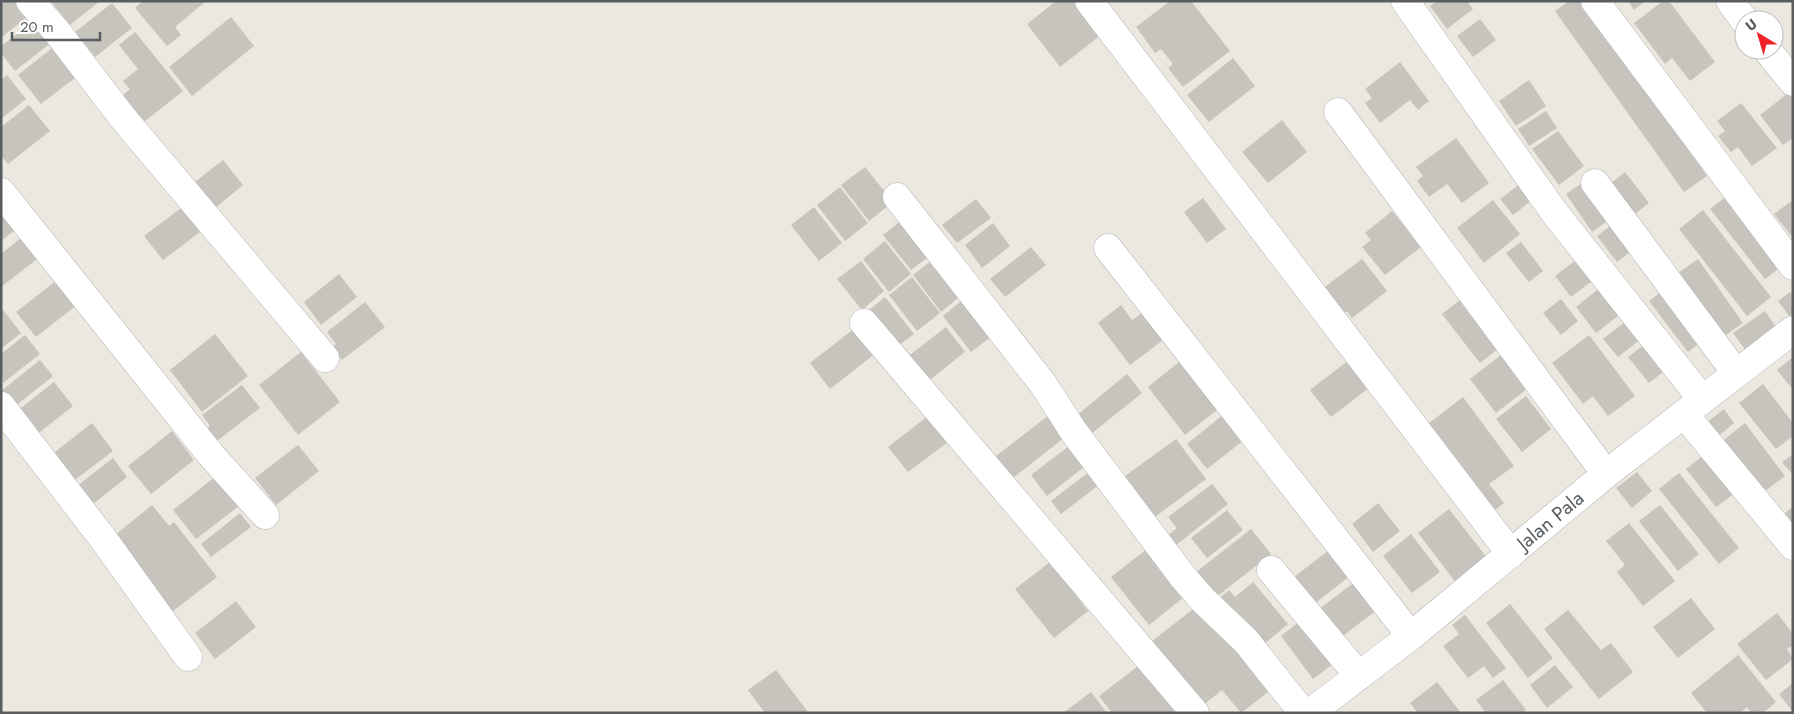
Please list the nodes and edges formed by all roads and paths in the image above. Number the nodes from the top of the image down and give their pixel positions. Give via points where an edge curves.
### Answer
1 (30, 1) edge
2 (1089, 1) edge
3 (1405, 1) edge
4 (1595, 1) edge
5 (1775, 60) edge
6 (1793, 82) edge
7 (1338, 112) dead end
8 (1595, 183) dead end
9 (1, 192) edge
10 (897, 198) dead end
11 (1108, 248) dead end
12 (1793, 266) edge
13 (864, 323) dead end
14 (1793, 330) edge
15 (325, 358) dead end
16 (1736, 373) junction
17 (1, 406) edge
18 (1693, 407) junction
19 (1606, 474) junction
20 (265, 515) dead end
21 (1793, 546) edge
22 (1511, 554) junction
23 (1271, 570) dead end
24 (1411, 636) junction
25 (188, 657) dead end
26 (1359, 676) junction
27 (1195, 713) edge
28 (1303, 713) edge
29 (1310, 713) edge

1 - 15 street via 123,118
2 - 22 street
3 - 18 street
4 - 12 street
5 - 6 street
7 - 19 street
8 - 16 street
9 - 20 street via 211,455
10 - 28 street via 1043,384 1074,432 1183,577 1202,600 1246,641
11 - 24 street
13 - 27 street
14 - 16 street, Jalan Pala
16 - 18 street, Jalan Pala
17 - 25 street via 104,540
18 - 19 street, Jalan Pala
18 - 21 street
19 - 22 street, Jalan Pala
22 - 24 street, Jalan Pala
23 - 26 street
24 - 26 street, Jalan Pala
26 - 29 street, Jalan Pala

